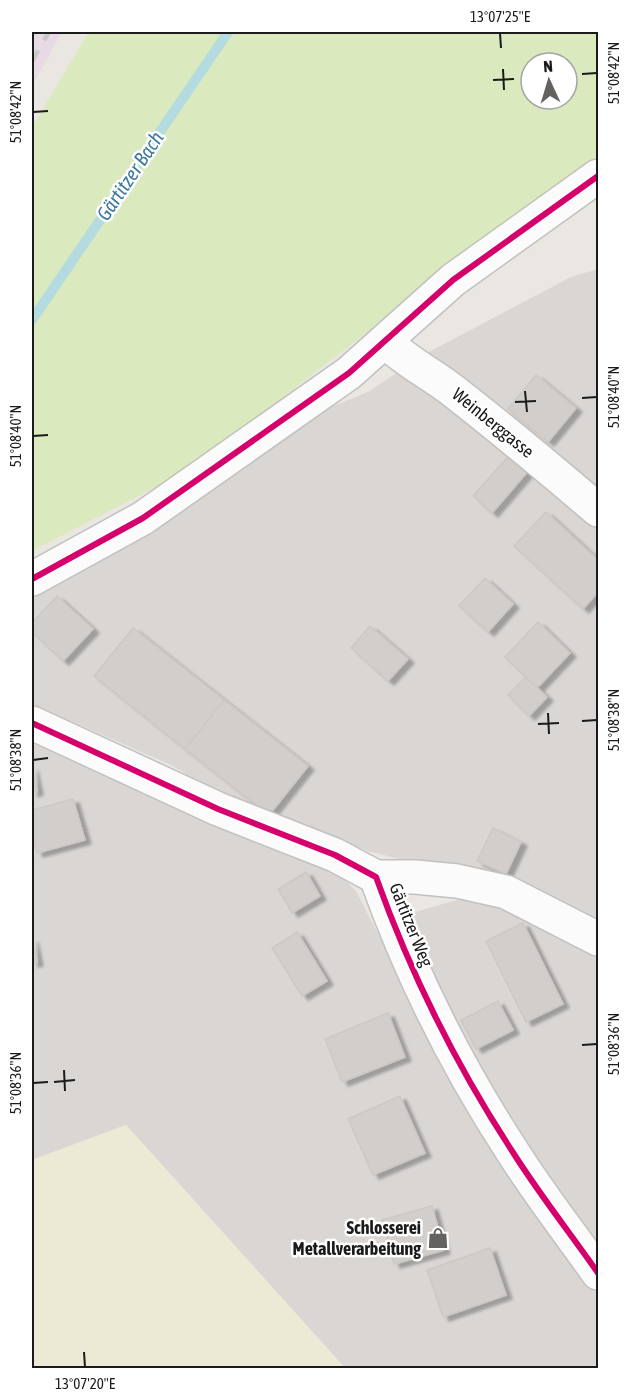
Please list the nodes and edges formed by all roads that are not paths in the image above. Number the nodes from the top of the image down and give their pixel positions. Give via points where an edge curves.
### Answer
1 (598, 176) edge
2 (385, 340) junction
3 (598, 510) edge
4 (32, 579) edge
5 (32, 723) edge
6 (376, 877) junction
7 (598, 939) edge
8 (598, 1273) edge

1 - 2 street via 453,280
2 - 3 street, Weinberggasse via 399,355 442,382 509,434
2 - 4 street via 349,373 143,518
5 - 6 street, Gärtitzer Weg
6 - 7 street via 457,881 506,892
6 - 8 street, Gärtitzer Weg via 431,1010 472,1088 514,1156

